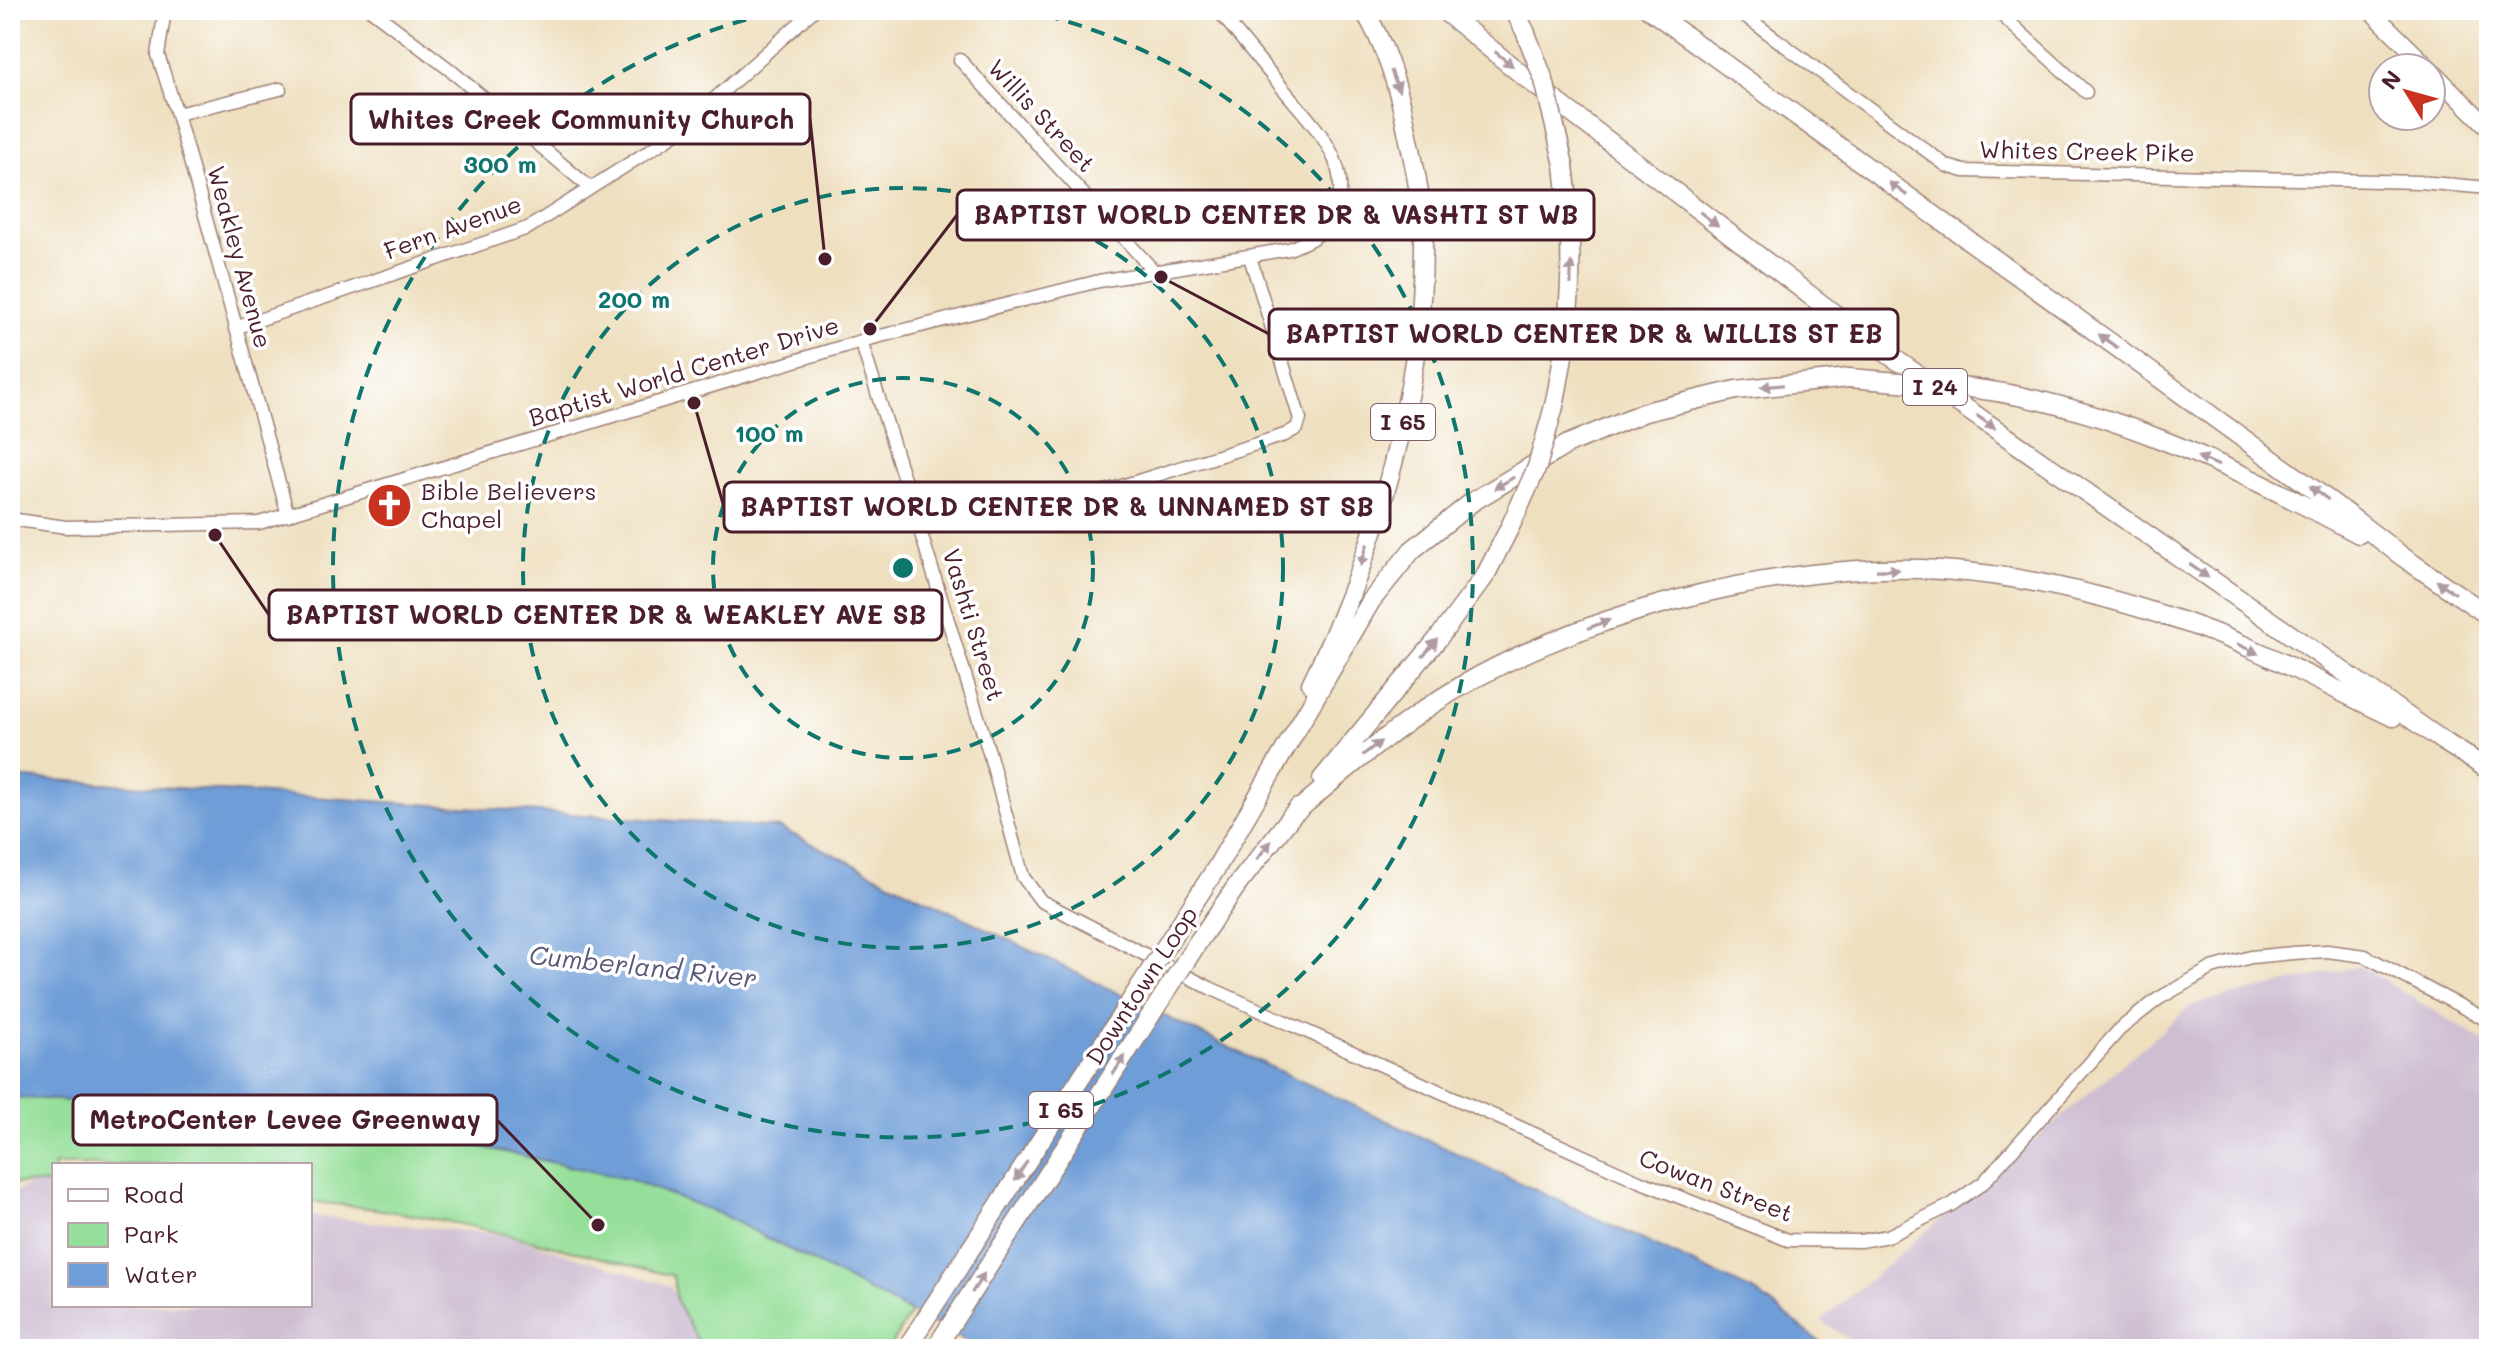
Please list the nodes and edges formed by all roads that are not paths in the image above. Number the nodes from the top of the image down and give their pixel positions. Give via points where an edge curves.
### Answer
1 (165, 10) edge
2 (371, 10) edge
3 (814, 10) edge
4 (1218, 10) edge
5 (1364, 10) edge
6 (1443, 10) edge
7 (1514, 10) edge
8 (1650, 10) edge
9 (1737, 10) edge
10 (1996, 10) edge
11 (2370, 10) edge
12 (2413, 52) edge
13 (960, 60) dead end
14 (2447, 86) edge
15 (280, 89) dead end
16 (2086, 92) dead end
17 (177, 114) junction
18 (2489, 128) edge
19 (589, 187) junction
20 (2489, 188) edge
21 (1250, 257) junction
22 (1155, 272) junction
23 (235, 328) junction
24 (861, 341) junction
25 (288, 515) junction
26 (10, 519) edge
27 (921, 530) junction
28 (2403, 557) junction
29 (2489, 616) edge
30 (2443, 741) junction
31 (2489, 770) edge
32 (1247, 814) junction
33 (1291, 816) junction
34 (1023, 877) joint
35 (2489, 1021) edge
36 (906, 1349) edge
37 (935, 1349) edge

1 - 17 street, Weakley Avenue via 158,55
2 - 19 street
3 - 19 street, Fern Avenue via 674,135
4 - 21 street, Baptist World Center Drive via 1335,157 1342,192 1332,222 1315,239
5 -> 32 highway, I 65 via 1399,91 1416,172 1424,248 1419,325 1407,407 1355,581
6 -> 30 highway, I 24 via 1875,345
33 -> 7 highway, I 65, bridge via 1485,576 1537,467 1554,406 1567,342 1571,220 1544,80
28 -> 8 highway
9 - 20 street, Whites Creek Pike via 1947,166 1964,171
10 - 16 street
11 - 12 main road
13 - 22 street, Willis Street
14 - 18 main road
15 - 17 street
17 - 23 street, Weakley Avenue
19 - 23 street, Fern Avenue via 528,228
21 - 22 street, Baptist World Center Drive
21 - 27 street via 1300,419 1297,428 1106,491
22 - 24 street, Baptist World Center Drive via 1099,281
23 - 25 street, Weakley Avenue
24 - 25 street, Baptist World Center Drive
24 - 27 street, Vashti Street
25 - 26 street, Baptist World Center Drive via 259,523 66,527
27 - 34 street, Vashti Street
29 -> 28 highway
28 -> 32 highway, bridge via 2305,505 2090,413 1994,389 1849,378 1736,390 1645,412 1568,444 1472,502 1412,550 1371,601
30 - 31 highway, I 24
33 -> 30 highway via 1418,715 1503,664 1603,622 1681,598 1773,579 1857,571 1941,570 2026,581 2180,621
32 -> 36 highway, Downtown Loop / I 65, bridge
37 -> 33 highway, Downtown Loop / I 65, bridge via 1200,939
34 - 35 street, Cowan Street via 1041,901 1210,988 1675,1196 1788,1240 1888,1236 1951,1205 1983,1183 2120,1029 2158,999 2212,968 2251,957 2304,952 2365,956

